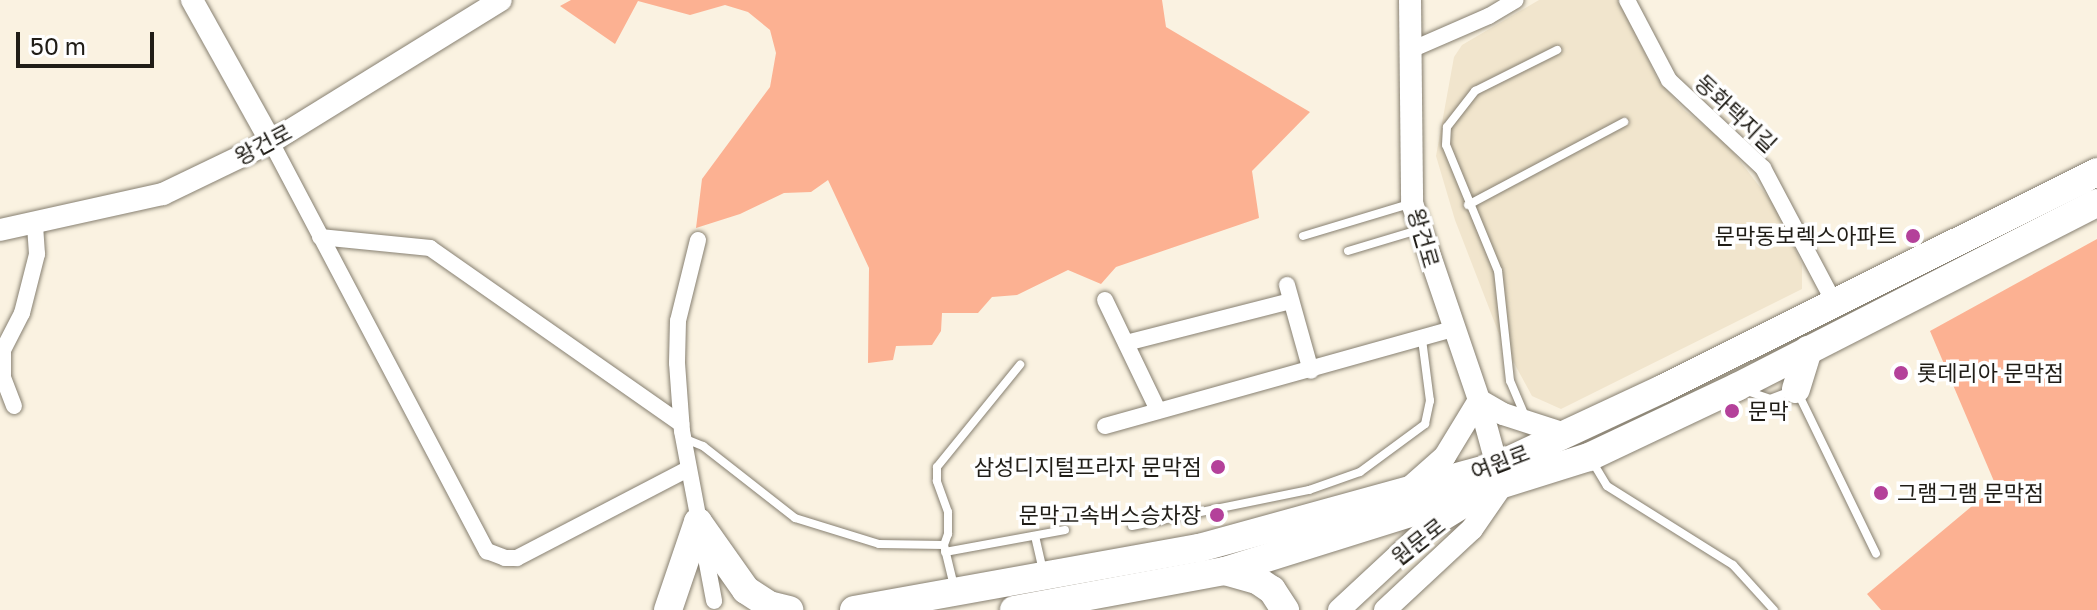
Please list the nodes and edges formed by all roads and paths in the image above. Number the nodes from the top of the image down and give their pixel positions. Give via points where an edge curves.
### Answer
1 (192, 0) edge
2 (501, 0) edge
3 (1410, 0) edge
4 (1516, 0) edge
5 (1627, 0) edge
6 (1413, 49) junction
7 (1557, 50) dead end
8 (1624, 122) dead end
9 (271, 142) junction
10 (2097, 172) edge
11 (1412, 203) junction
12 (2097, 203) edge
13 (1468, 205) junction
14 (35, 223) junction
15 (0, 230) edge
16 (1419, 230) junction
17 (1303, 236) dead end
18 (320, 237) junction
19 (698, 240) dead end
20 (1348, 251) dead end
21 (1105, 300) dead end
22 (1834, 302) junction
23 (1849, 328) junction
24 (1453, 329) junction
25 (1422, 339) junction
26 (1126, 343) junction
27 (1808, 350) junction
28 (1020, 365) dead end
29 (1311, 371) junction
30 (1737, 387) junction
31 (1796, 389) junction
32 (1479, 400) junction
33 (14, 406) dead end
34 (1158, 410) junction
35 (1529, 424) junction
36 (1105, 426) dead end
37 (682, 431) junction
38 (1565, 434) junction
39 (1589, 457) junction
40 (688, 469) junction
41 (1500, 474) junction
42 (1402, 494) junction
43 (698, 522) junction
44 (1132, 526) dead end
45 (1065, 530) dead end
46 (1035, 536) junction
47 (945, 549) junction
48 (1876, 554) dead end
49 (1225, 571) junction
50 (1044, 576) junction
51 (955, 592) junction
52 (714, 601) dead end
53 (668, 610) edge
54 (789, 610) edge
55 (854, 610) edge
56 (1014, 610) edge
57 (1285, 610) edge
58 (1339, 610) edge
59 (1385, 610) edge
60 (1774, 610) edge

1 - 9 street
2 - 9 street, 왕건로
3 - 6 street, 왕건로
4 - 6 street
5 - 22 street, 동화택지길 via 1669,80 1763,168
6 - 11 street, 왕건로
7 - 13 lane via 1475,91 1447,127 1446,145
8 - 13 lane
9 - 14 street, 왕건로 via 163,194
9 - 18 street
10 - 22 highway, 여원로
11 - 16 street, 왕건로
11 - 17 lane
12 - 23 highway, 여원로
13 - 35 lane via 1498,271 1510,381
14 - 15 street, 왕건로
14 - 33 street via 37,254 22,313 3,350 3,378
16 - 20 lane
16 - 24 street, 왕건로
18 - 37 street via 430,248
18 - 40 street via 487,551 517,558
19 - 37 street via 678,321
21 - 26 street
22 - 23 highway
22 - 38 highway, 여원로
23 - 27 highway, 여원로
24 - 25 street
24 - 32 street, 왕건로
25 - 29 street
25 - 44 lane via 1430,401 1425,424 1360,472 1309,490
26 - 29 street via 1289,293
26 - 34 street
27 - 30 highway, 여원로
27 - 31 highway
28 - 47 lane via 937,467 948,512
29 - 34 street
30 - 31 lane via 1770,399
30 - 39 highway, 여원로
31 - 48 lane
32 - 35 street
32 - 41 street, 왕건로
32 - 42 street via 1445,456
34 - 36 street
35 - 38 street
37 - 40 street
37 - 47 lane via 795,518 879,544
38 - 41 highway, 여원로
39 - 41 highway, 여원로
39 - 60 lane via 1607,486 1733,565
40 - 43 street
41 - 42 highway, 여원로
41 - 49 highway, 여원로
41 - 58 street, 원문로 via 1423,532
41 - 59 street, 원문로 via 1472,529
42 - 50 highway, 여원로 via 1199,548
43 - 52 street
43 - 53 highway
43 - 54 highway via 746,590
45 - 46 lane
46 - 47 lane
46 - 50 lane
47 - 51 lane
49 - 56 highway, 여원로
49 - 57 highway via 1257,580 1272,590
50 - 51 highway, 여원로
51 - 55 highway, 여원로

